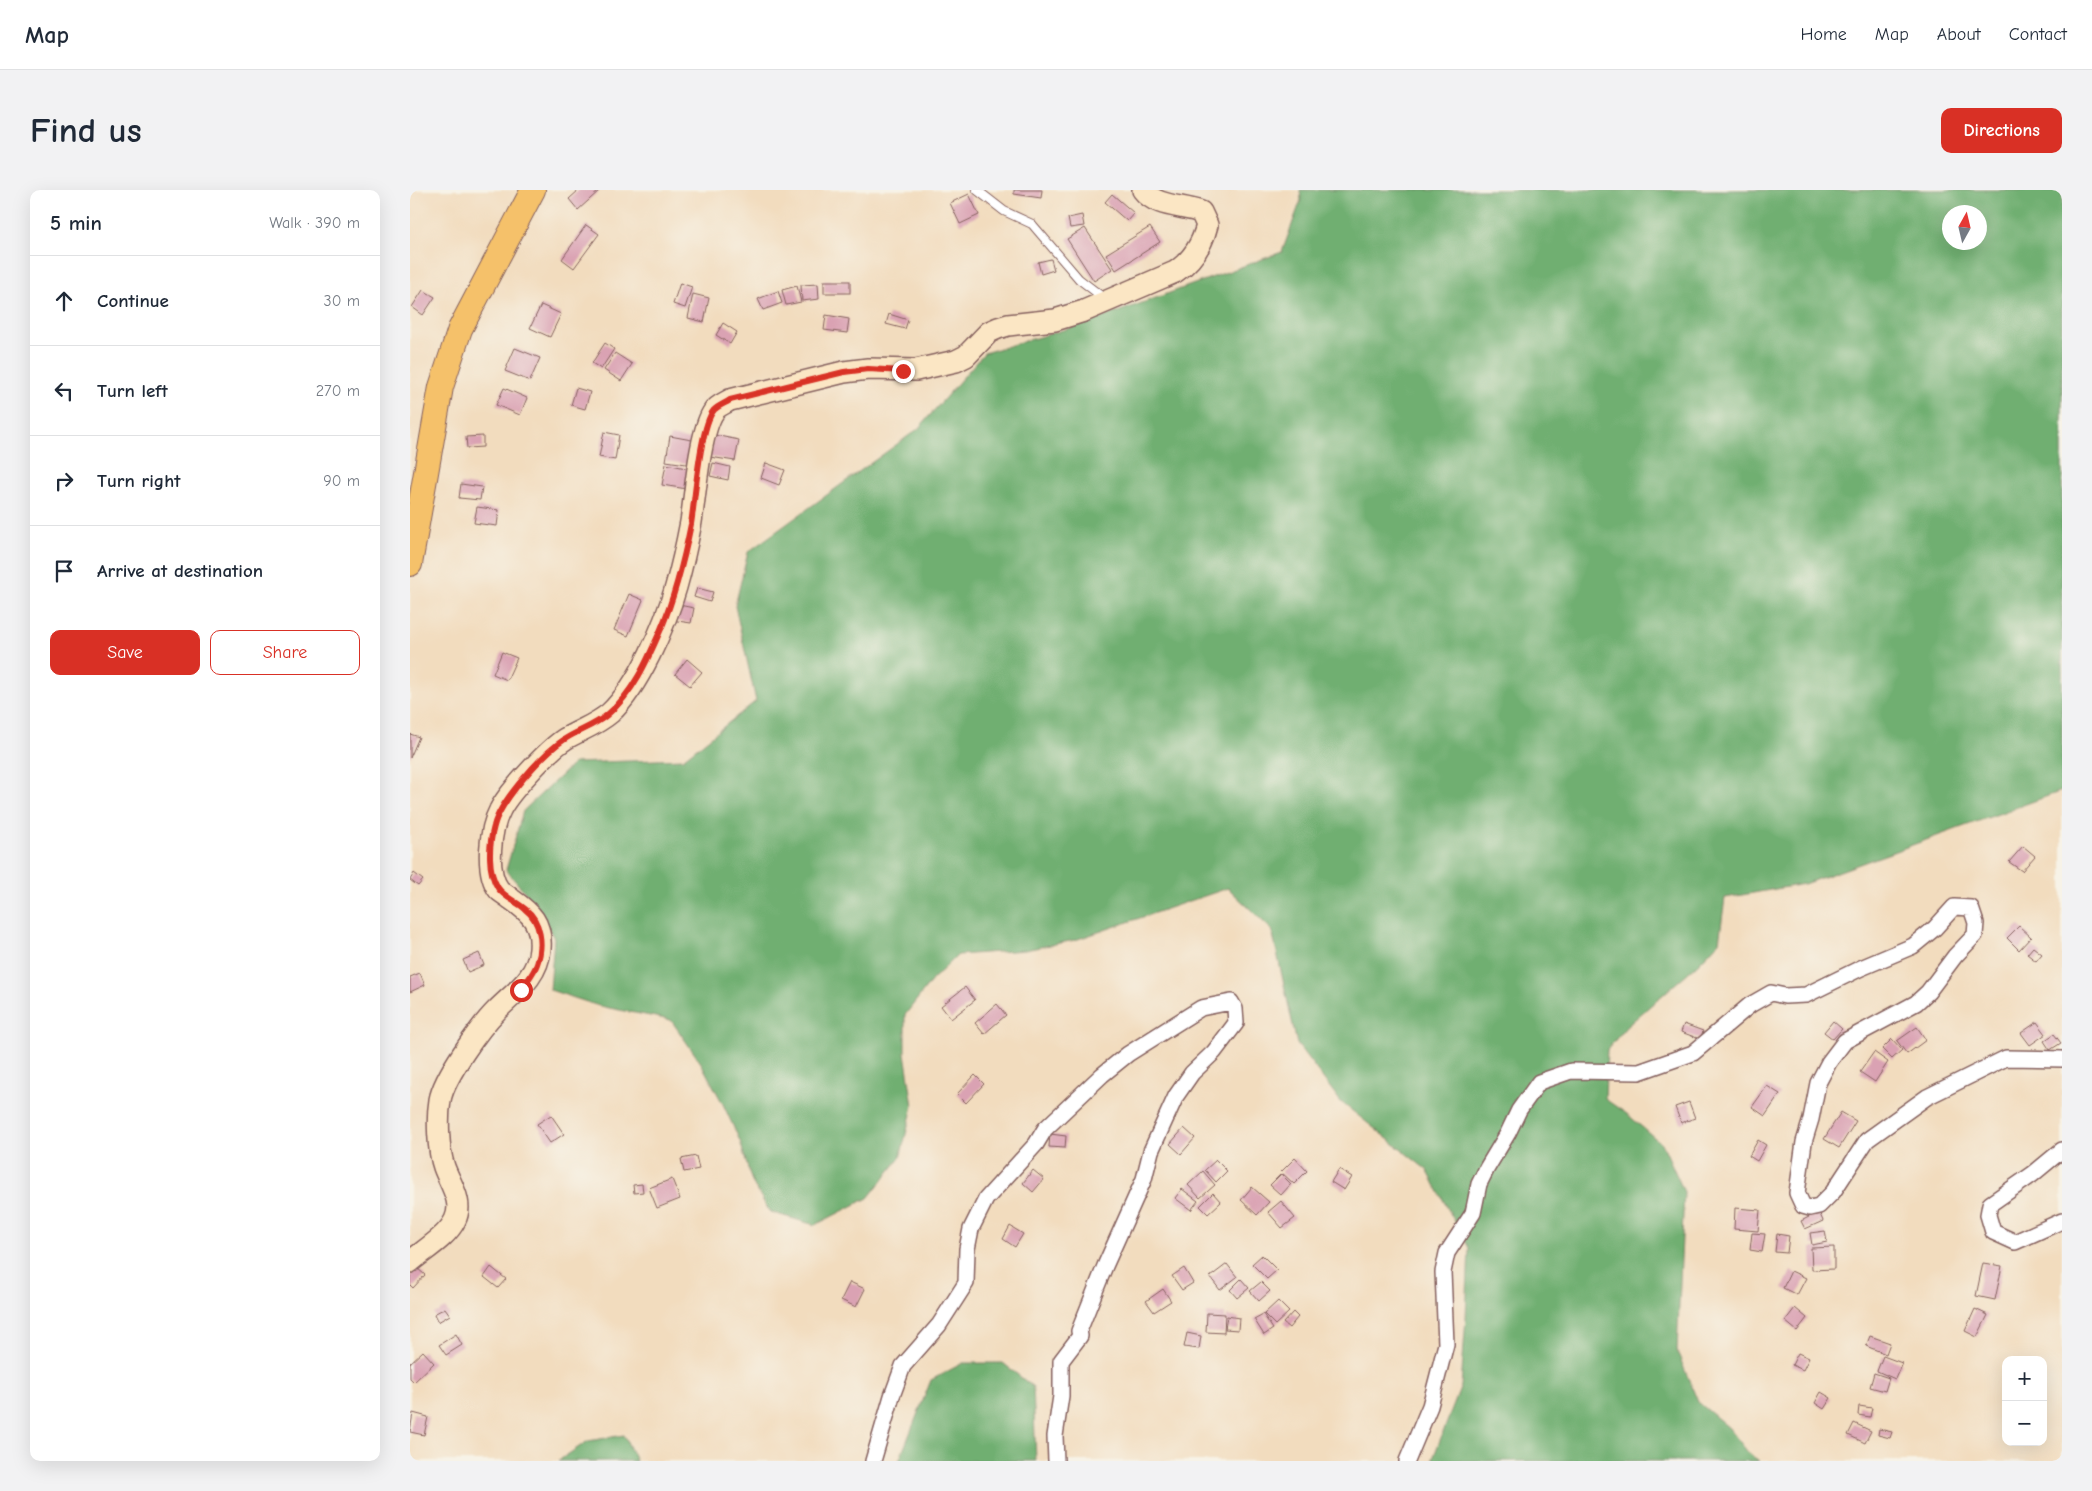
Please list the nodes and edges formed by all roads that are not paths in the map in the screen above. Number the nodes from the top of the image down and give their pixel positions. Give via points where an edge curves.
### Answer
1 (533, 190) edge
2 (978, 190) edge
3 (1143, 190) edge
4 (1108, 302) junction
5 (410, 564) edge
6 (2062, 1059) edge
7 (2062, 1150) edge
8 (2062, 1222) edge
9 (410, 1262) edge
10 (873, 1461) edge
11 (1056, 1461) edge
12 (1407, 1461) edge

1 - 5 main road via 460,329 441,387
2 - 4 lane via 1004,211 1032,224 1079,279
3 - 4 main road via 1165,205 1201,212 1207,225 1202,242 1186,265
4 - 9 main road via 1055,320 998,328 956,361 916,370 844,372 730,400 714,410 707,426 691,524 676,587 661,629 639,674 621,702 608,715 549,751 508,798 494,826 490,855 492,876 499,890 527,910 539,927 537,965 521,990 496,1010 469,1044 448,1079 440,1098 439,1132 444,1166 458,1204 456,1219 447,1231
6 - 12 street via 2006,1058 1927,1097 1867,1140 1833,1192 1819,1206 1803,1206 1797,1193 1804,1142 1818,1083 1845,1041 1916,1003 1975,935 1976,923 1971,908 1954,907 1913,946 1806,995 1771,993 1750,1005 1693,1053 1639,1072 1571,1072 1540,1082 1519,1110 1487,1168 1479,1184 1473,1213 1447,1253 1443,1272 1446,1344 1430,1406
7 - 8 street via 1990,1204 1988,1215 1993,1232 2015,1242
10 - 11 street via 903,1366 939,1325 966,1283 971,1229 986,1199 1045,1130 1128,1054 1201,1008 1231,1002 1236,1023 1176,1096 1105,1266 1080,1336 1060,1361

